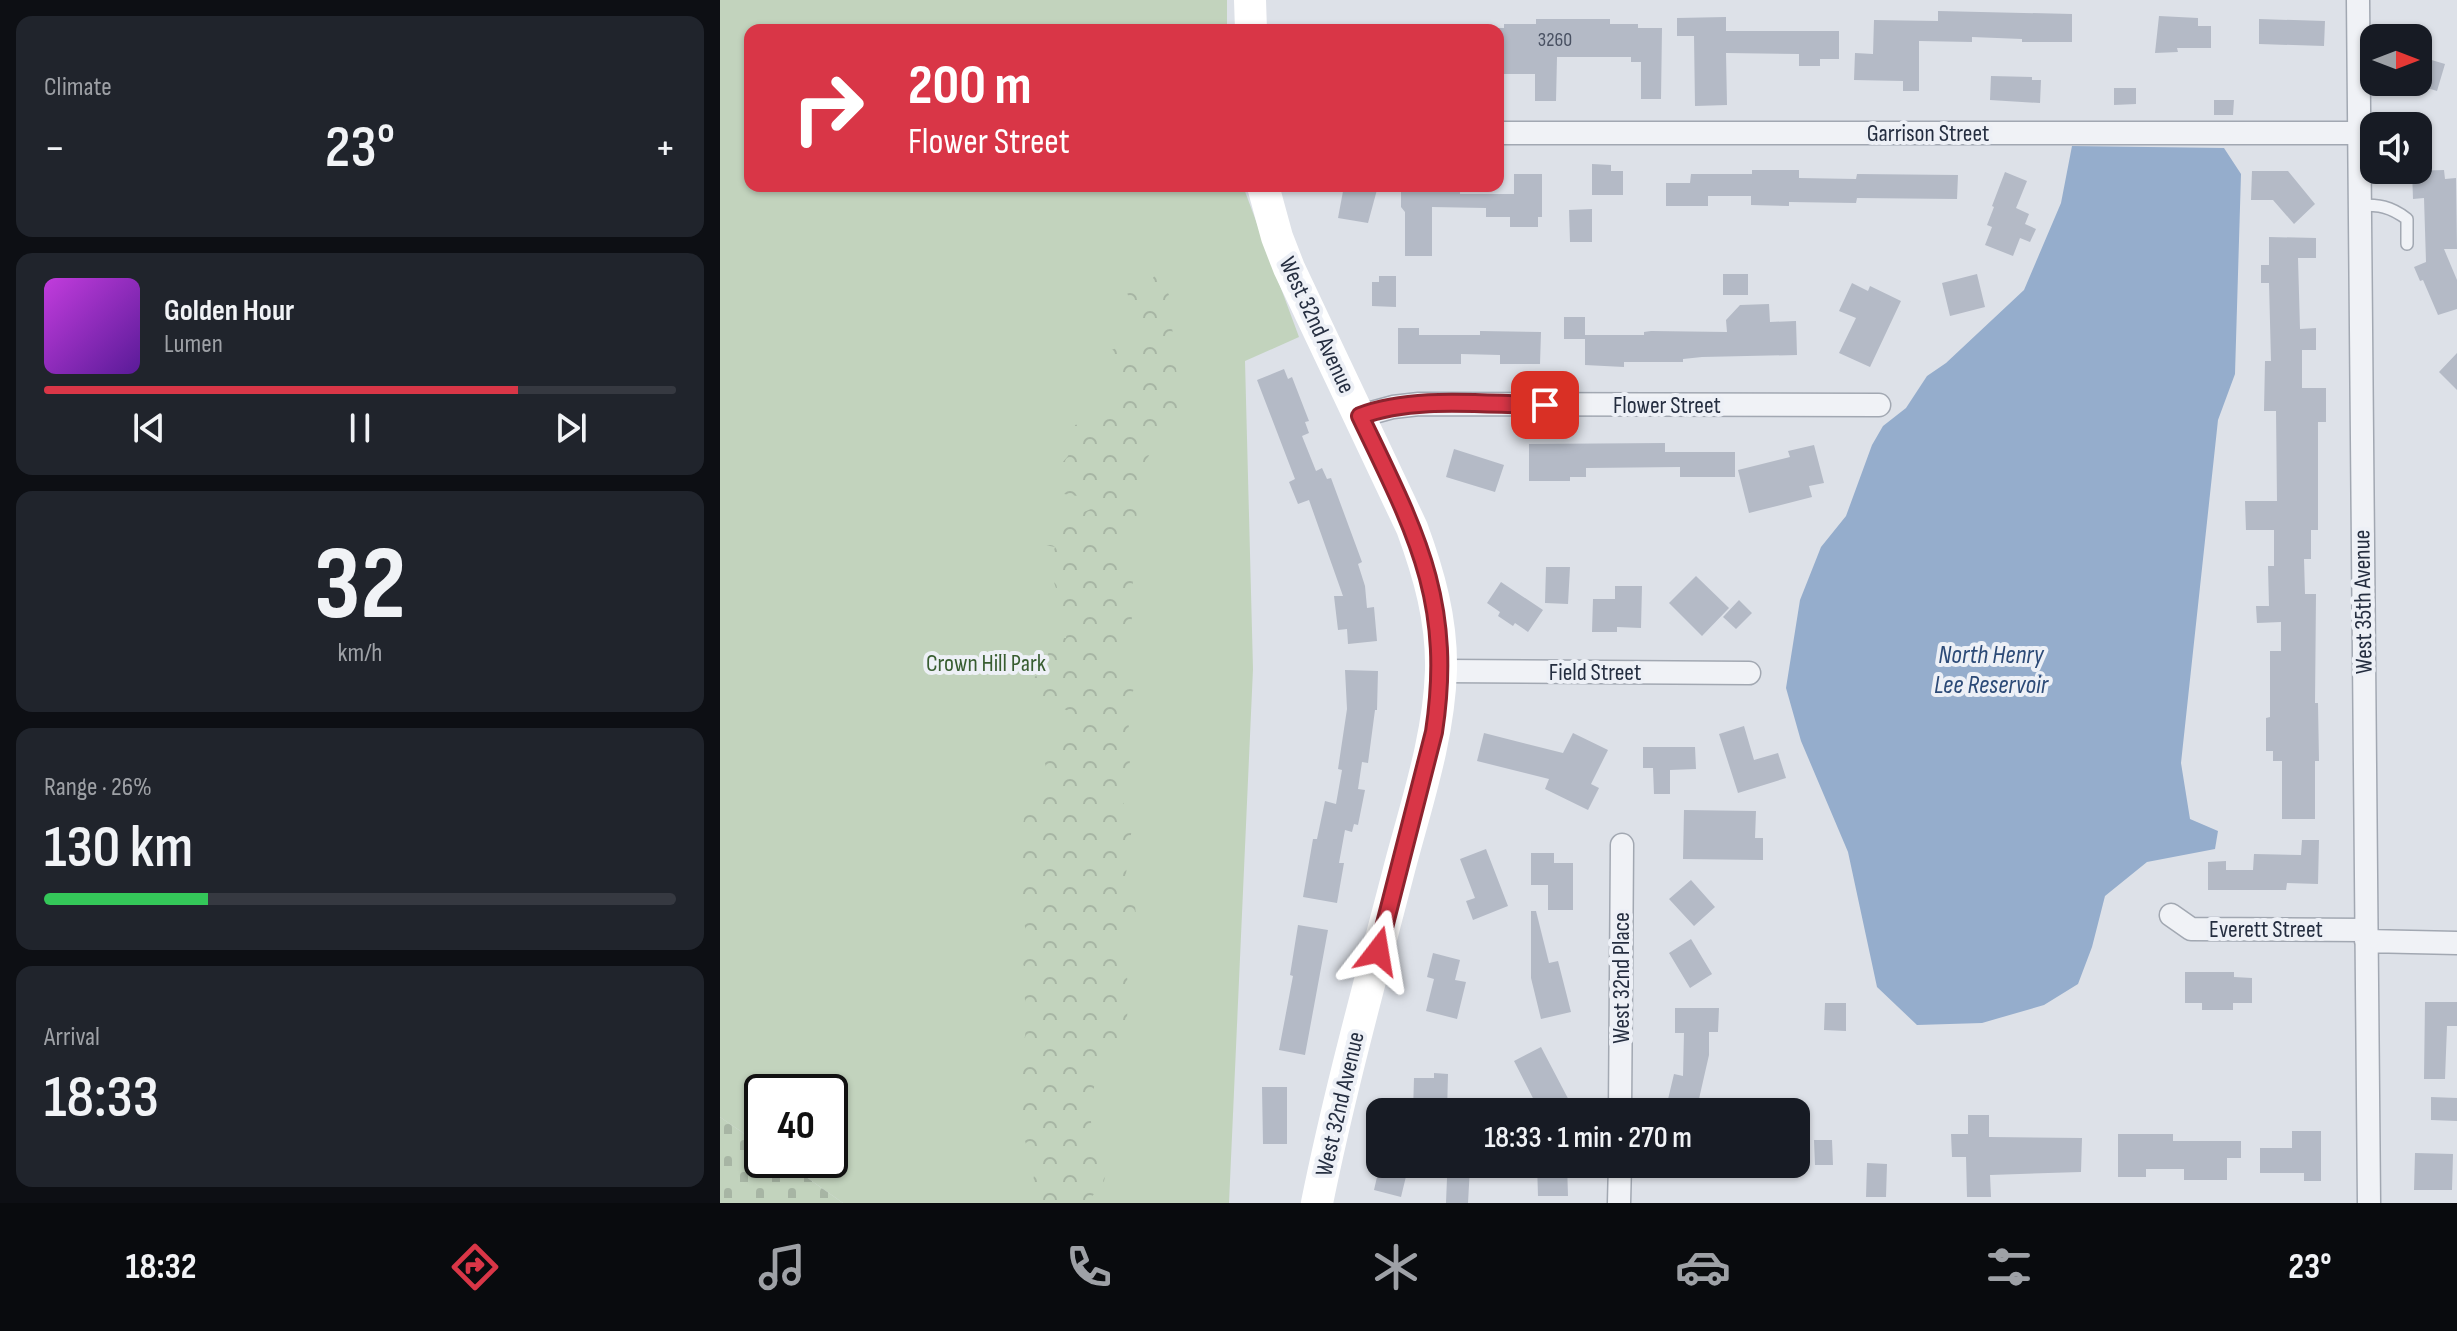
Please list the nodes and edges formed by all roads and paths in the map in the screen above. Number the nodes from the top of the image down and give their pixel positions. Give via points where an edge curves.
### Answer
1 (1250, 0) edge
2 (2358, 0) edge
3 (1251, 24) edge
4 (1504, 133) edge
5 (2358, 133) junction
6 (1265, 192) edge
7 (2359, 205) junction
8 (2407, 244) dead end
9 (1879, 405) dead end
10 (1360, 416) junction
11 (1441, 671) junction
12 (1749, 673) dead end
13 (1622, 845) dead end
14 (2171, 915) dead end
15 (2366, 936) junction
16 (2457, 943) edge
17 (1620, 1098) edge
18 (1620, 1178) edge
19 (1317, 1203) edge
20 (1619, 1203) edge
21 (2369, 1203) edge

1 - 3 street
2 - 5 street, West 35th Avenue
4 - 5 street, Garrison Street
5 - 7 street, West 35th Avenue
6 - 10 street, West 32nd Avenue via 1289,268
7 - 8 lane via 2382,205 2407,219
7 - 15 street, West 35th Avenue
9 - 10 street, Flower Street via 1419,404
10 - 11 street, West 32nd Avenue via 1428,572
11 - 12 street, Field Street
11 - 19 street, West 32nd Avenue via 1427,765
13 - 17 street, West 32nd Place
14 - 15 street, Everett Street via 2191,929
15 - 16 street, Everett Street
15 - 21 street, West 35th Avenue
18 - 20 street

